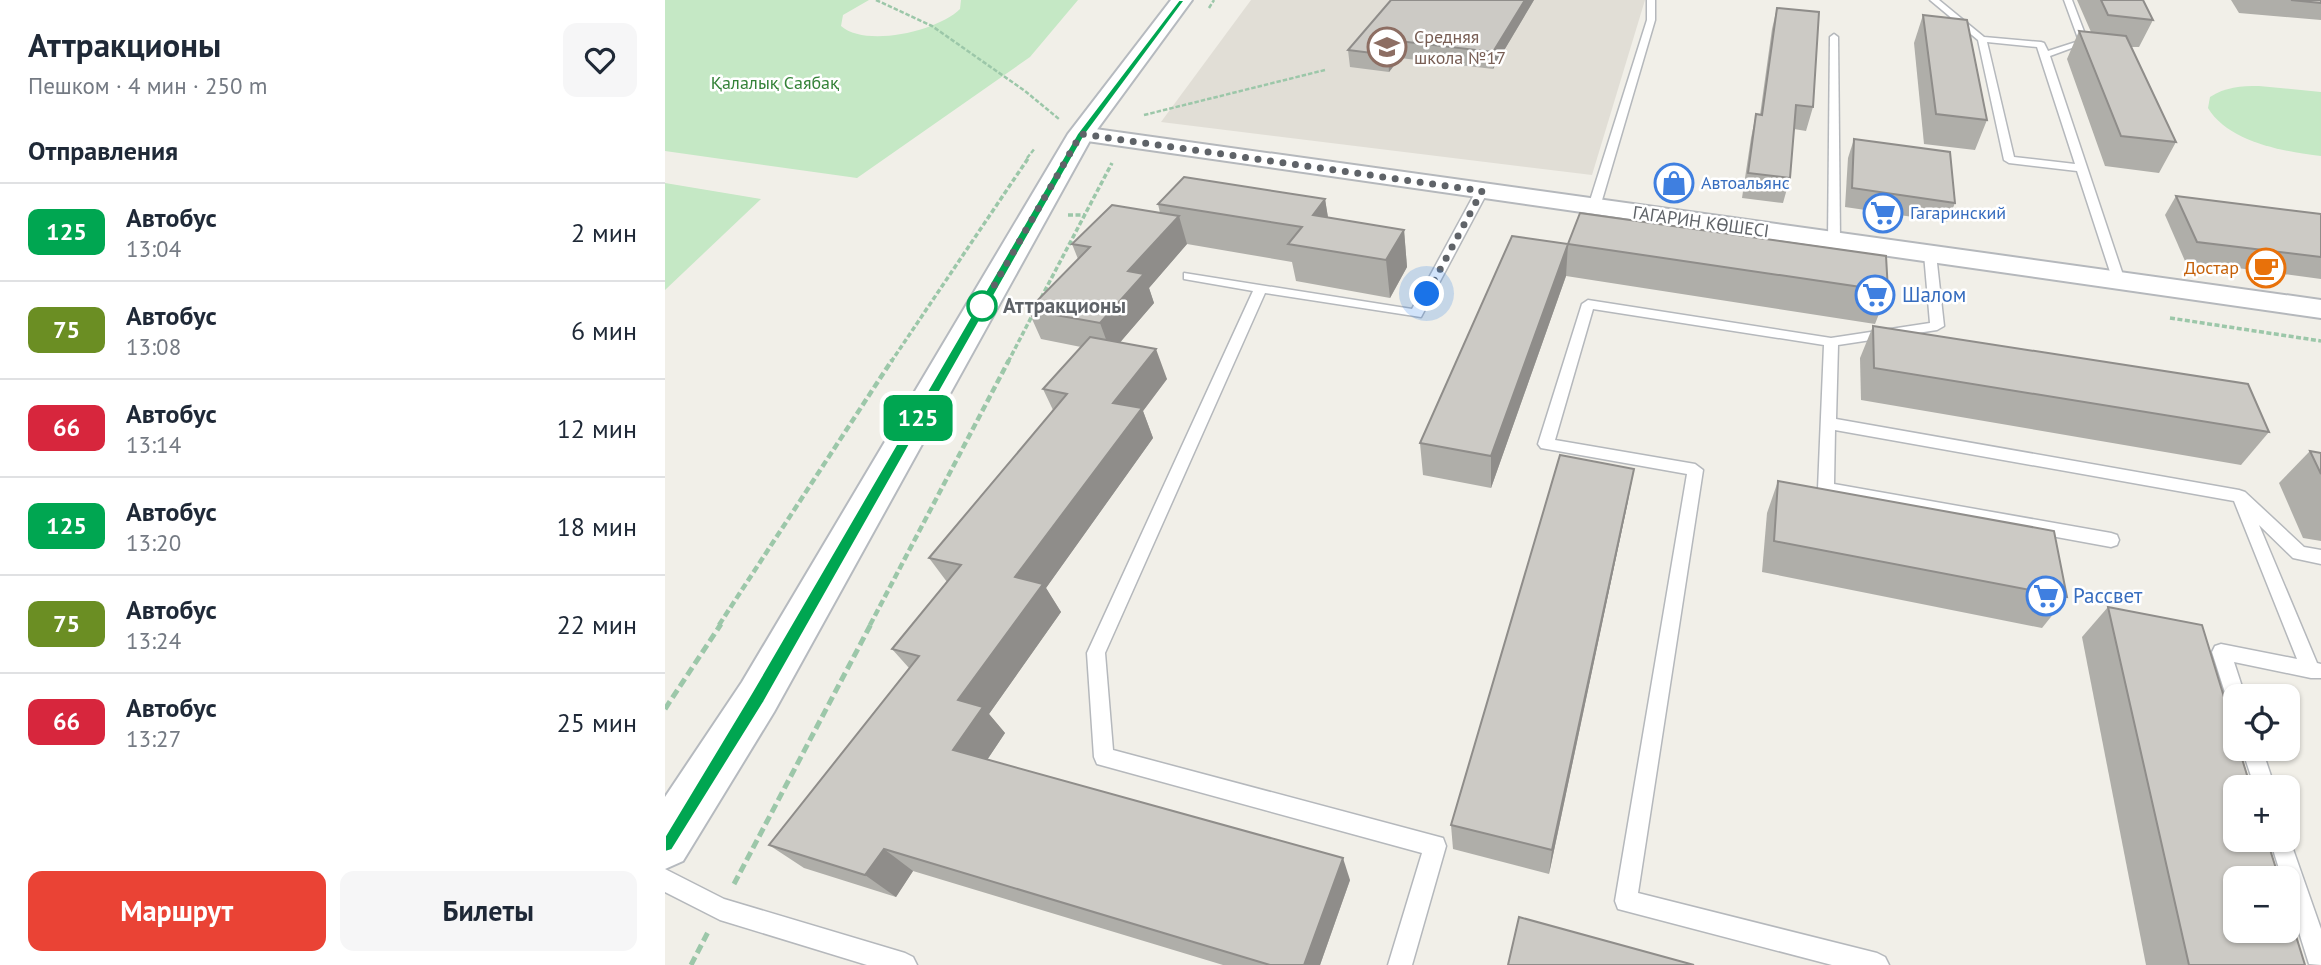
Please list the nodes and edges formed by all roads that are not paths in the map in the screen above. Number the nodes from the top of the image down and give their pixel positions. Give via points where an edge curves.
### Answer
1 (1651, 0) edge
2 (1934, 0) edge
3 (2068, 0) edge
4 (1194, 5) edge
5 (1834, 37) dead end
6 (1982, 39) junction
7 (2045, 55) junction
8 (1067, 121) junction
9 (2082, 168) junction
10 (1482, 191) junction
11 (1594, 206) junction
12 (1834, 241) junction
13 (1930, 254) junction
14 (1188, 276) dead end
15 (2119, 281) junction
16 (1260, 289) junction
17 (2321, 309) edge
18 (1831, 342) junction
19 (1828, 423) junction
20 (2239, 496) junction
21 (2111, 540) dead end
22 (2321, 557) edge
23 (2316, 671) edge
24 (2231, 684) edge
25 (665, 843) edge
26 (2285, 852) edge
27 (665, 880) edge
28 (2321, 964) edge
29 (905, 965) edge
30 (1400, 965) edge
31 (1877, 965) edge

1 - 11 lane via 1651,20
2 - 6 lane
3 - 7 lane via 2084,42
4 - 8 street
5 - 12 lane
6 - 7 lane via 2042,46
6 - 9 lane via 2009,160
7 - 9 lane
8 - 10 street, ГАГАРИН КӨШЕСІ via 1123,140
8 - 25 street via 758,697
9 - 15 lane
10 - 11 street, ГАГАРИН КӨШЕСІ
10 - 16 lane via 1416,314
11 - 12 street, ГАГАРИН КӨШЕСІ
12 - 13 street, ГАГАРИН КӨШЕСІ
13 - 15 street, ГАГАРИН КӨШЕСІ
13 - 18 lane via 1937,326
14 - 16 lane
15 - 17 street, ГАГАРИН КӨШЕСІ
16 - 30 lane via 1096,653 1104,757 1435,846
18 - 19 lane
18 - 31 lane via 1588,304 1546,444 1695,470 1626,901
19 - 20 lane
19 - 21 lane via 1826,489
20 - 22 lane via 2299,553
20 - 23 lane
23 - 24 lane via 2221,652
26 - 28 lane
27 - 29 lane via 720,909

